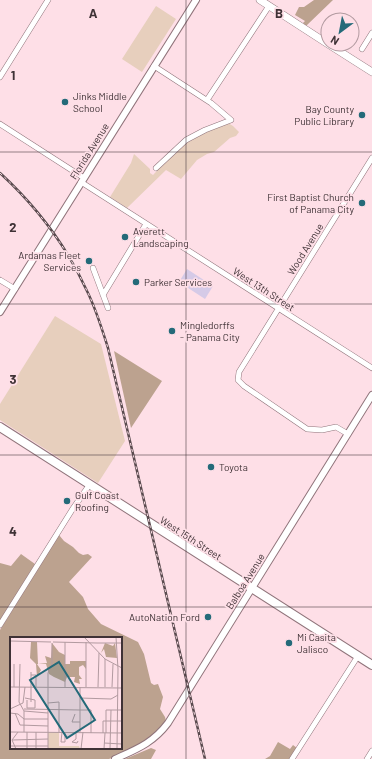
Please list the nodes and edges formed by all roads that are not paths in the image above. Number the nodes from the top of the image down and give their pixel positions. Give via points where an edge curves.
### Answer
1 (48, 0) edge
2 (196, 0) edge
3 (260, 0) edge
4 (269, 6) junction
5 (372, 33) edge
6 (320, 39) edge
7 (362, 49) dead end
8 (341, 52) edge
9 (154, 66) junction
10 (372, 72) edge
11 (0, 77) edge
12 (207, 100) junction
13 (0, 124) edge
14 (372, 158) edge
15 (156, 168) dead end
16 (83, 180) junction
17 (146, 224) junction
18 (93, 268) dead end
19 (0, 280) edge
20 (15, 289) junction
21 (103, 294) junction
22 (108, 308) dead end
23 (279, 309) junction
24 (0, 312) edge
25 (372, 368) edge
26 (372, 395) edge
27 (0, 427) edge
28 (348, 434) junction
29 (90, 484) junction
30 (252, 588) junction
31 (0, 625) edge
32 (358, 656) junction
33 (372, 665) edge
34 (372, 751) edge
35 (115, 759) edge
36 (292, 759) edge
37 (367, 759) edge

1 - 11 street
2 - 9 street, Florida Avenue
3 - 4 main road
4 - 6 main road
4 - 12 street
5 - 7 street
8 - 10 main road
9 - 12 street
9 - 16 street, Florida Avenue
12 - 15 street via 231,120 186,140
13 - 16 street, West 13th Street
14 - 23 street, Wood Avenue
16 - 17 street, West 13th Street
16 - 20 street, Florida Avenue
17 - 21 street
17 - 23 street, West 13th Street
18 - 21 street
19 - 20 street
20 - 24 street, Florida Avenue
21 - 22 street
23 - 25 street, West 13th Street
23 - 28 street, Wood Avenue via 239,372 238,380 307,428 322,430 336,427
26 - 28 street, Balboa Avenue
27 - 29 highway, West 15th Street
28 - 30 street, Balboa Avenue
29 - 30 highway, West 15th Street
29 - 31 street
30 - 32 highway, West 15th Street
30 - 35 street, Balboa Avenue via 162,730 143,746
32 - 33 highway, West 15th Street
32 - 36 street
34 - 37 street

